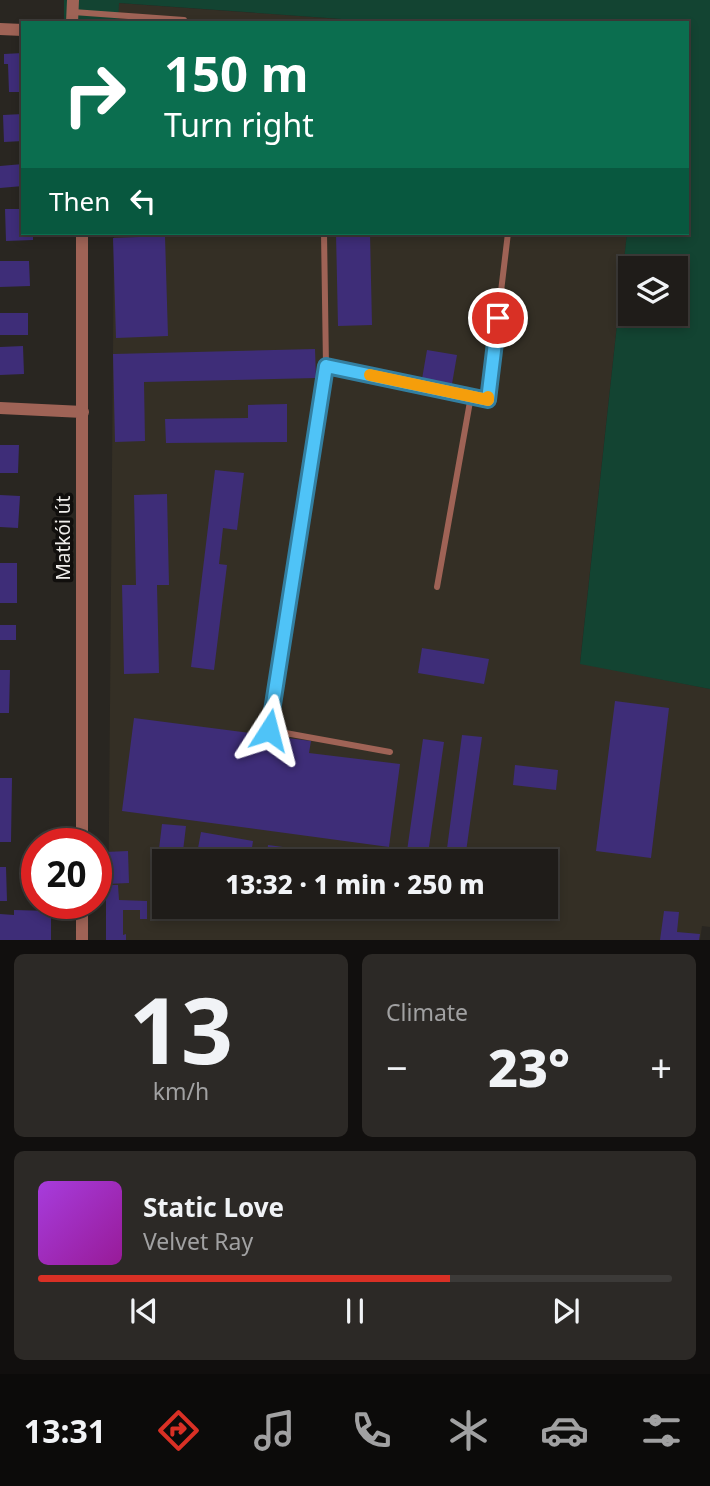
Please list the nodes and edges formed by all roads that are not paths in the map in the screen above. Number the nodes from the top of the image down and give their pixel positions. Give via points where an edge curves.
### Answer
1 (73, 11) edge
2 (184, 21) edge
3 (0, 29) edge
4 (21, 30) edge
5 (82, 235) edge
6 (324, 235) edge
7 (508, 235) edge
8 (326, 366) junction
9 (471, 396) junction
10 (0, 408) edge
11 (83, 412) junction
12 (437, 587) dead end
13 (390, 752) dead end
14 (82, 828) edge
15 (82, 919) edge
16 (82, 940) edge

1 - 2 lane
3 - 4 street
5 - 11 street, Matkói út
6 - 8 lane
7 - 9 lane via 488,400
8 - 9 lane
8 - 13 lane via 269,730
9 - 12 lane
10 - 11 street
11 - 14 street, Matkói út
15 - 16 street

